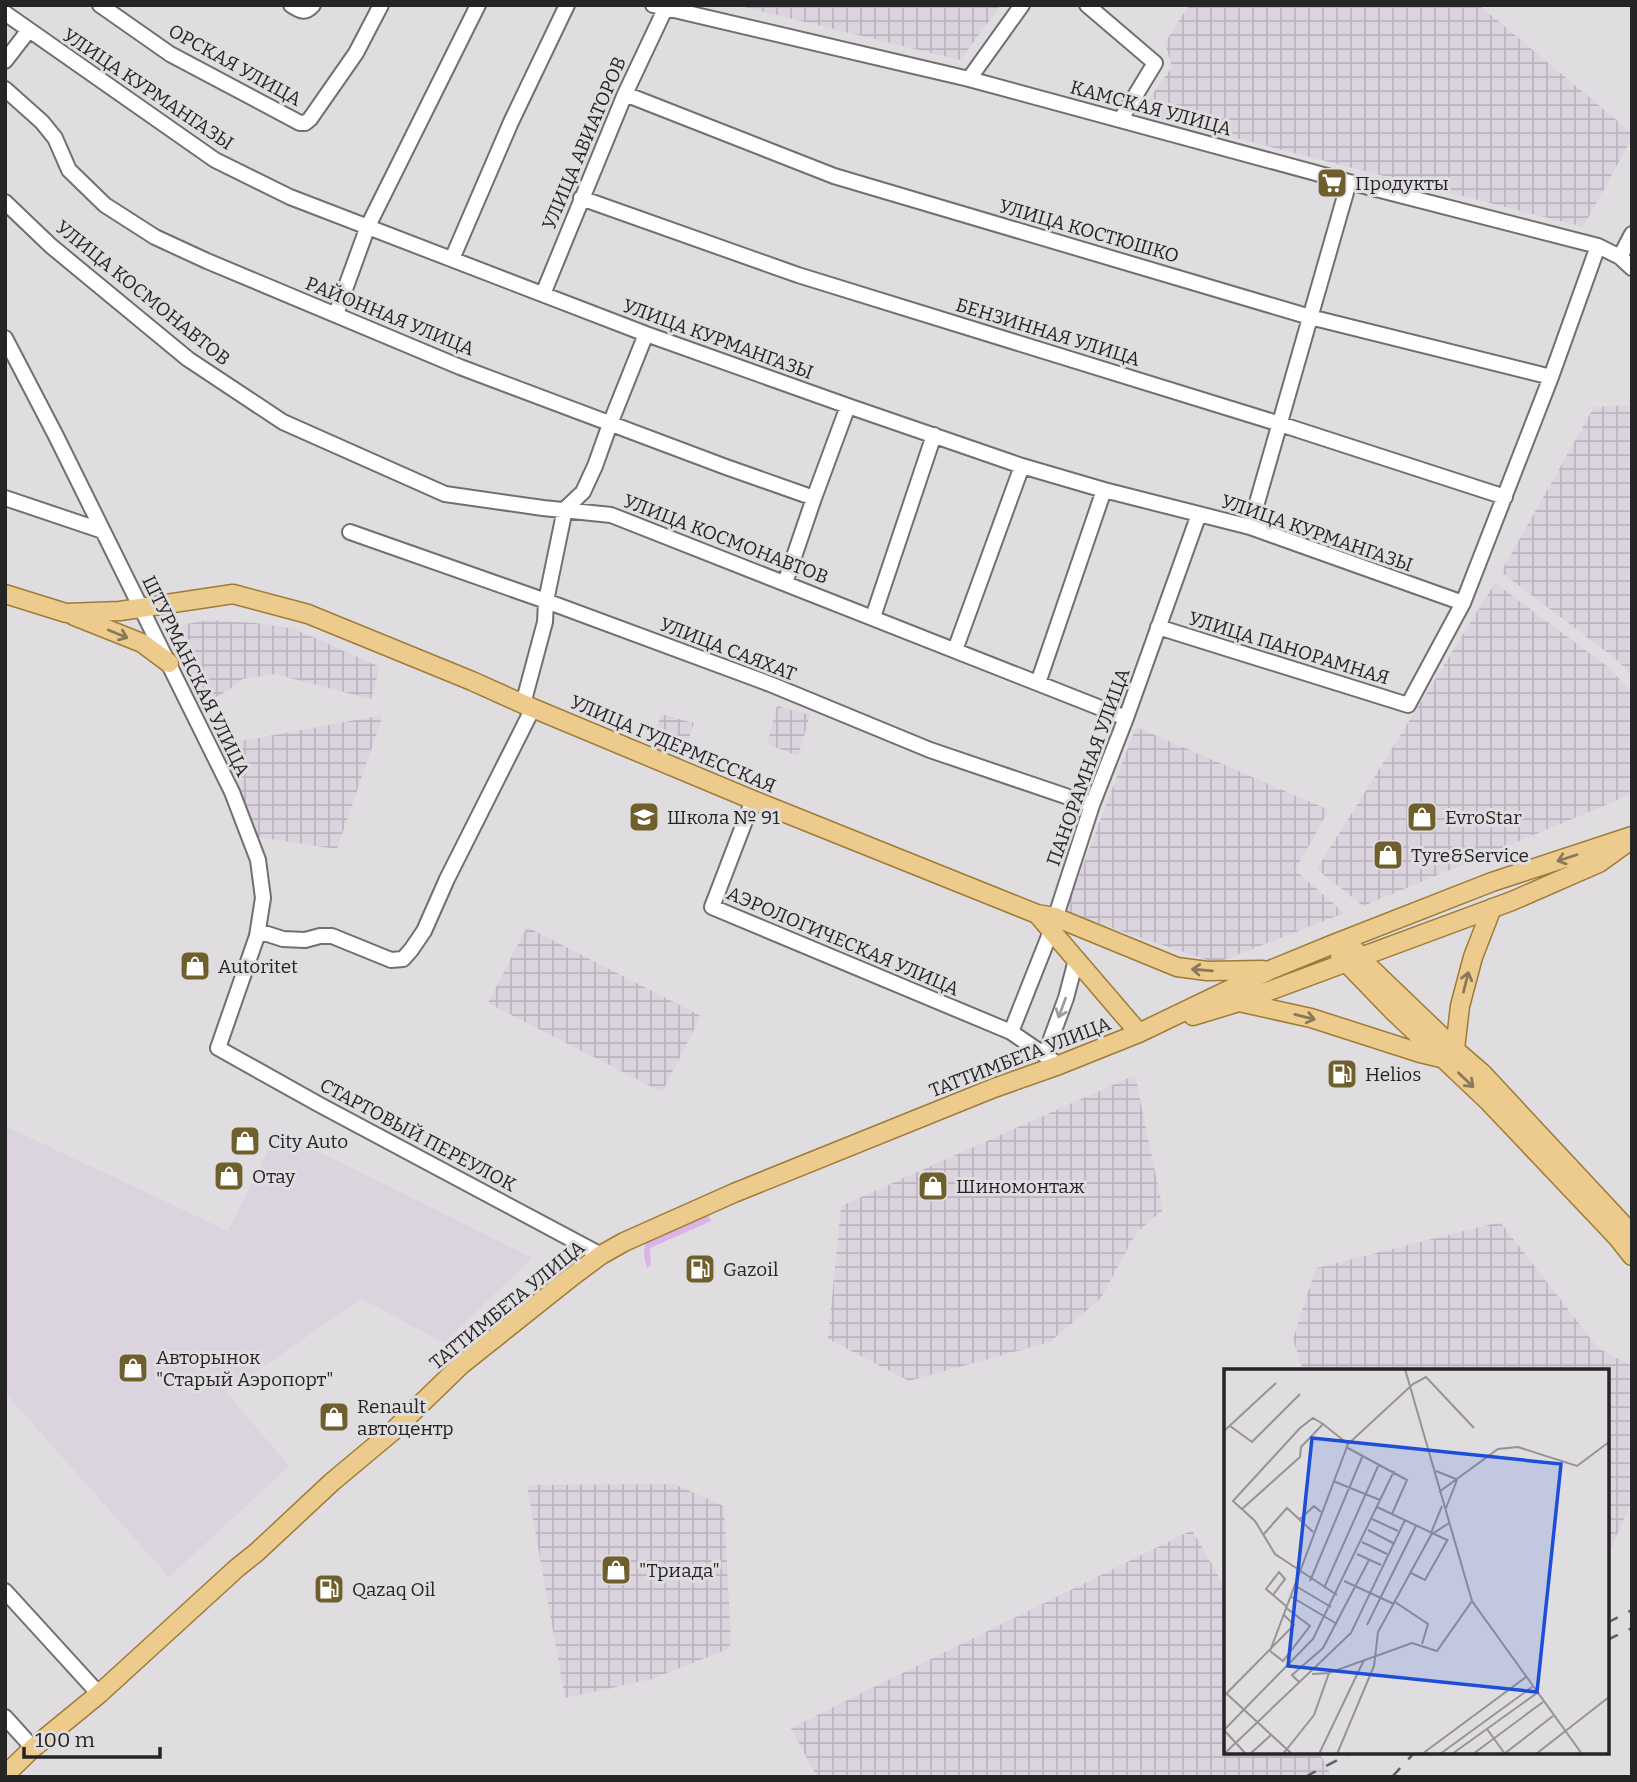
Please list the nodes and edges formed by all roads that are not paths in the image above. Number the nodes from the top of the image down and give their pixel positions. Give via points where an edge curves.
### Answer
1 (100, 5) edge
2 (291, 5) edge
3 (313, 5) edge
4 (381, 5) edge
5 (478, 5) edge
6 (567, 5) edge
7 (1022, 5) edge
8 (1087, 5) edge
9 (661, 6) edge
10 (5, 13) edge
11 (29, 30) junction
12 (5, 61) edge
13 (969, 79) junction
14 (5, 89) edge
15 (625, 94) junction
16 (1121, 119) junction
17 (1349, 182) junction
18 (581, 198) junction
19 (5, 202) edge
20 (368, 226) junction
21 (1632, 234) edge
22 (1598, 246) junction
23 (1620, 257) junction
24 (452, 259) junction
25 (1632, 268) edge
26 (542, 294) junction
27 (336, 314) junction
28 (1310, 317) junction
29 (646, 334) junction
30 (5, 338) edge
31 (1551, 377) junction
32 (848, 406) junction
33 (610, 424) junction
34 (1280, 424) junction
35 (934, 435) junction
36 (1022, 466) junction
37 (1104, 490) junction
38 (1505, 496) junction
39 (5, 498) edge
40 (814, 498) junction
41 (565, 509) junction
42 (1199, 514) junction
43 (1250, 527) junction
44 (103, 531) junction
45 (350, 532) dead end
46 (785, 583) junction
47 (5, 594) edge
48 (546, 601) junction
49 (1463, 603) junction
50 (142, 608) junction
51 (64, 612) junction
52 (873, 617) junction
53 (1158, 627) junction
54 (955, 650) junction
55 (169, 663) junction
56 (1038, 683) junction
57 (528, 706) junction
58 (1126, 718) junction
59 (753, 800) junction
60 (1091, 806) junction
61 (1632, 838) edge
62 (1492, 908) junction
63 (1053, 924) junction
64 (258, 931) junction
65 (1339, 942) junction
66 (1076, 960) junction
67 (1353, 960) junction
68 (1270, 970) junction
69 (1239, 1002) junction
70 (1011, 1032) junction
71 (1139, 1033) junction
72 (218, 1048) joint
73 (1449, 1054) junction
74 (1052, 1060) junction
75 (1632, 1234) edge
76 (601, 1255) junction
77 (1632, 1256) edge
78 (5, 1591) edge
79 (99, 1694) junction
80 (5, 1717) edge
81 (33, 1748) junction
82 (5, 1775) edge

1 - 4 street, ОРСКАЯ УЛИЦА via 170,54 300,123 310,120 349,64
2 - 3 street via 300,11
5 - 20 street
6 - 24 street
7 - 13 street
8 - 16 street via 1156,63
9 - 13 street, КАМСКАЯ УЛИЦА
9 - 15 street, УЛИЦА АВИАТОРОВ
10 - 11 street, УЛИЦА КУРМАНГАЗЫ
11 - 12 street
11 - 20 street, УЛИЦА КУРМАНГАЗЫ via 215,160 290,197
13 - 16 street, КАМСКАЯ УЛИЦА
14 - 27 street, РАЙОННАЯ УЛИЦА via 42,122 69,170 105,205 155,237
15 - 18 street, УЛИЦА АВИАТОРОВ
15 - 28 street, УЛИЦА КОСТЮШКО via 834,176
16 - 17 street, КАМСКАЯ УЛИЦА
17 - 22 street, КАМСКАЯ УЛИЦА
17 - 28 street
18 - 26 street, УЛИЦА АВИАТОРОВ
18 - 34 street, БЕНЗИННАЯ УЛИЦА via 798,275
19 - 41 street, УЛИЦА КОСМОНАВТОВ via 188,359 283,422 445,494
20 - 24 street, УЛИЦА КУРМАНГАЗЫ
20 - 27 street
21 - 23 street
22 - 23 street, КАМСКАЯ УЛИЦА
22 - 31 street
23 - 25 street, КАМСКАЯ УЛИЦА
24 - 26 street, УЛИЦА КУРМАНГАЗЫ
26 - 29 street, УЛИЦА КУРМАНГАЗЫ
27 - 33 street, РАЙОННАЯ УЛИЦА
28 - 31 street, УЛИЦА КОСТЮШКО
28 - 34 street
29 - 32 street, УЛИЦА КУРМАНГАЗЫ
29 - 33 street
30 - 44 street, ШТУРМАНСКАЯ УЛИЦА
31 - 38 street
32 - 35 street, УЛИЦА КУРМАНГАЗЫ
32 - 40 street
33 - 40 street, РАЙОННАЯ УЛИЦА
33 - 41 street via 583,492
34 - 38 street, БЕНЗИННАЯ УЛИЦА
34 - 43 street
35 - 36 street, УЛИЦА КУРМАНГАЗЫ
35 - 52 street
36 - 37 street, УЛИЦА КУРМАНГАЗЫ
36 - 54 street
37 - 42 street, УЛИЦА КУРМАНГАЗЫ
37 - 56 street
38 - 49 street
39 - 44 street
40 - 46 street
41 - 46 street, УЛИЦА КОСМОНАВТОВ via 611,515
41 - 48 street
42 - 43 street, УЛИЦА КУРМАНГАЗЫ
42 - 53 street, ПАНОРАМНАЯ УЛИЦА
43 - 49 street, УЛИЦА КУРМАНГАЗЫ
44 - 50 street, ШТУРМАНСКАЯ УЛИЦА
45 - 48 street, УЛИЦА САЯХАТ
46 - 52 street, УЛИЦА КОСМОНАВТОВ
47 - 51 main road
48 - 57 street
48 - 60 street, УЛИЦА САЯХАТ via 770,684 930,750
49 - 53 street, УЛИЦА ПАНОРАМНАЯ via 1408,705
50 - 51 main road, УЛИЦА ГУДЕРМЕССКАЯ
50 - 55 street, ШТУРМАНСКАЯ УЛИЦА
50 - 57 main road, УЛИЦА ГУДЕРМЕССКАЯ via 233,594 308,614
51 -> 55 main road via 142,643
52 - 54 street, УЛИЦА КОСМОНАВТОВ
53 - 58 street, ПАНОРАМНАЯ УЛИЦА
54 - 56 street, УЛИЦА КОСМОНАВТОВ
55 - 64 street, ШТУРМАНСКАЯ УЛИЦА via 232,792 258,859 263,898
56 - 58 street, УЛИЦА КОСМОНАВТОВ
57 - 59 main road, УЛИЦА ГУДЕРМЕССКАЯ
57 - 64 street via 424,931 403,959 391,960 332,936 283,939
58 - 60 street, ПАНОРАМНАЯ УЛИЦА
59 - 63 main road, УЛИЦА ГУДЕРМЕССКАЯ
59 - 70 street, АЭРОЛОГИЧЕСКАЯ УЛИЦА via 712,907
60 - 63 street, ПАНОРАМНАЯ УЛИЦА
61 - 62 main road via 1599,863
61 -> 65 main road via 1492,883
62 - 67 main road
73 -> 62 main road via 1473,957
63 - 66 main road, УЛИЦА ГУДЕРМЕССКАЯ
68 -> 63 main road via 1177,967
63 - 70 street, ПАНОРАМНАЯ УЛИЦА
64 - 72 street, ШТУРМАНСКАЯ УЛИЦА
65 - 67 main road
65 - 68 main road
66 - 71 main road, УЛИЦА ГУДЕРМЕССКАЯ
66 -> 74 street
67 - 69 main road
67 - 73 main road
68 - 71 main road
69 - 71 main road
69 -> 73 main road via 1311,1018 1420,1053
70 - 74 street, АЭРОЛОГИЧЕСКАЯ УЛИЦА
71 - 74 main road, ТАТТИМБЕТА УЛИЦА
72 - 76 street, СТАРТОВЫЙ ПЕРЕУЛОК
73 - 75 main road via 1482,1073
73 -> 77 main road
74 - 76 main road, ТАТТИМБЕТА УЛИЦА via 712,1203
76 - 79 main road, ТАТТИМБЕТА УЛИЦА via 461,1365
78 - 79 street
79 - 81 main road, ТАТТИМБЕТА УЛИЦА
80 - 81 street
81 - 82 main road, ТАТТИМБЕТА УЛИЦА

